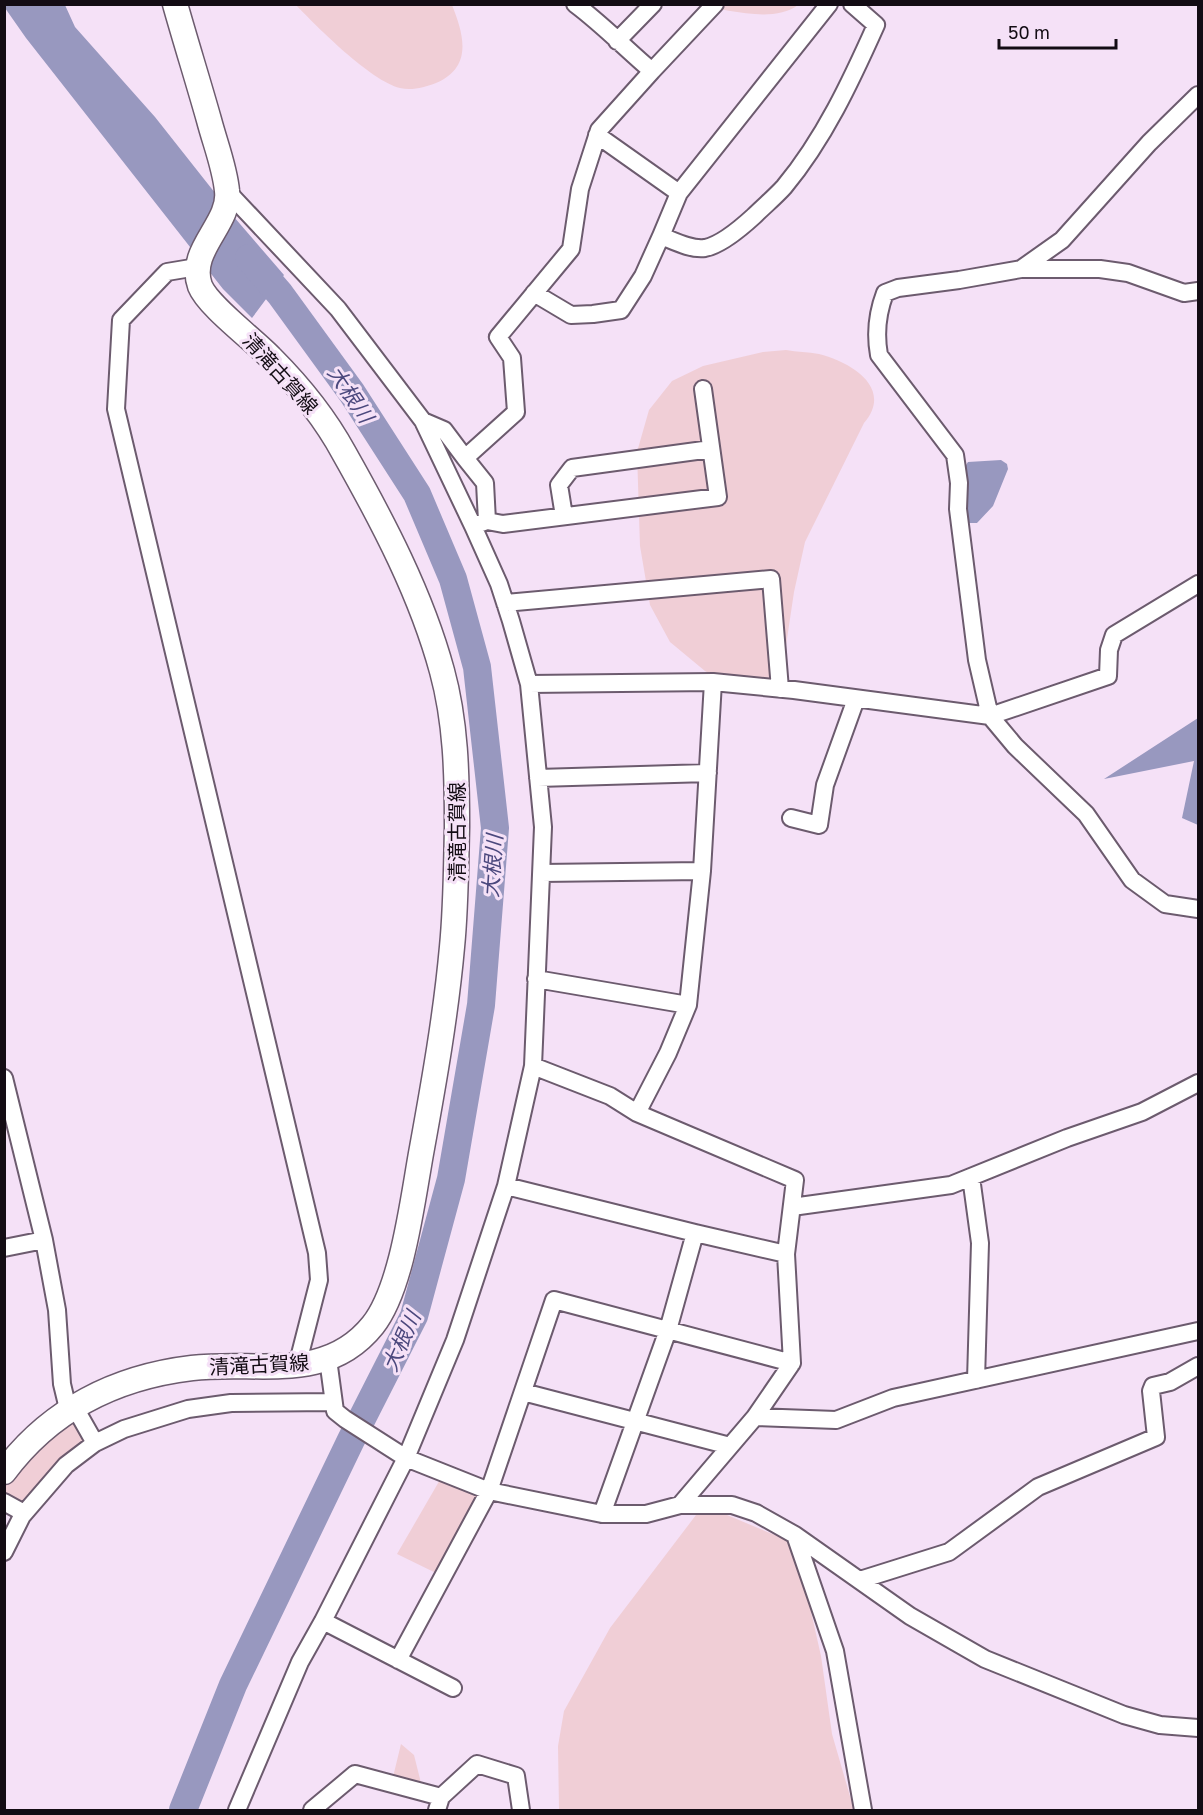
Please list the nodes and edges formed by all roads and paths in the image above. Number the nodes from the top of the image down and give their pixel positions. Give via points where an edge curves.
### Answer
1 (175, 4) edge
2 (575, 4) edge
3 (653, 4) edge
4 (715, 4) edge
5 (829, 4) edge
6 (852, 4) edge
7 (617, 41) junction
8 (652, 71) junction
9 (1198, 95) edge
10 (597, 135) junction
11 (679, 193) junction
12 (227, 197) junction
13 (661, 236) junction
14 (199, 262) junction
15 (1021, 269) junction
16 (1198, 291) edge
17 (534, 293) junction
18 (703, 389) dead end
19 (423, 421) junction
20 (711, 449) junction
21 (465, 458) junction
22 (564, 516) junction
23 (480, 524) junction
24 (1198, 584) edge
25 (505, 603) junction
26 (713, 682) junction
27 (529, 684) junction
28 (780, 688) junction
29 (856, 699) junction
30 (990, 716) junction
31 (708, 773) junction
32 (538, 778) junction
33 (791, 818) dead end
34 (702, 871) junction
35 (541, 873) junction
36 (1198, 909) edge
37 (536, 979) junction
38 (688, 1005) junction
39 (533, 1066) junction
40 (4, 1078) edge
41 (1198, 1083) edge
42 (637, 1113) junction
43 (971, 1177) junction
44 (506, 1186) junction
45 (792, 1207) junction
46 (696, 1233) junction
47 (44, 1240) junction
48 (4, 1248) edge
49 (786, 1254) junction
50 (668, 1330) junction
51 (1198, 1331) edge
52 (328, 1359) junction
53 (792, 1363) junction
54 (297, 1366) junction
55 (1198, 1366) edge
56 (976, 1380) junction
57 (522, 1392) junction
58 (333, 1402) junction
59 (71, 1407) junction
60 (755, 1417) junction
61 (635, 1422) junction
62 (95, 1443) junction
63 (730, 1446) junction
64 (403, 1456) junction
65 (4, 1472) edge
66 (489, 1491) junction
67 (4, 1502) edge
68 (680, 1505) junction
69 (24, 1513) junction
70 (602, 1514) junction
71 (795, 1535) junction
72 (4, 1552) edge
73 (860, 1580) junction
74 (323, 1621) junction
75 (398, 1660) junction
76 (453, 1688) dead end
77 (1198, 1728) edge
78 (439, 1804) edge
79 (237, 1810) edge
80 (312, 1810) edge
81 (521, 1810) edge
82 (863, 1810) edge

1 - 12 main road
2 - 7 street
3 - 7 street
4 - 8 street
5 - 11 street
6 - 13 street via 876,25 835,109 783,188 737,232 705,248
7 - 8 street
8 - 10 street
9 - 15 street via 1062,240
10 - 11 street
10 - 17 street via 580,189 571,249
11 - 13 street
12 - 14 main road
12 - 19 street via 338,309
13 - 17 street via 643,276 621,309 571,315
14 - 52 main road, 清滝古賀線 via 201,289 271,357 342,448 411,583 434,645 452,717 457,807 452,946 440,1041 404,1245 385,1306 374,1324 345,1352
14 - 54 street via 167,272 121,320 116,408 317,1253 319,1280
15 - 16 street via 1100,269 1128,273 1184,293
15 - 30 street via 885,293 876,337 879,354 955,455 976,649
17 - 21 street via 498,337 512,358 516,412
18 - 20 street
19 - 21 street via 444,430
19 - 23 street
20 - 22 street via 572,468 560,484
20 - 22 street via 718,497
21 - 23 street via 485,483
22 - 23 street
23 - 25 street
24 - 30 street via 1114,635 1108,676
25 - 27 street
25 - 28 street via 771,579
26 - 27 street
26 - 28 street
26 - 31 street
27 - 32 street
28 - 29 street
29 - 30 street
29 - 33 street via 825,785 819,825
30 - 36 street via 1015,746 1086,814 1132,880 1165,904
31 - 32 street
31 - 34 street
32 - 35 street via 543,827
34 - 35 street
34 - 38 street
35 - 37 street
37 - 38 street
37 - 39 street
38 - 42 street
39 - 42 street via 610,1096
39 - 44 street
40 - 47 street
41 - 43 street via 1142,1112
42 - 45 street via 795,1180
43 - 45 street via 951,1185
43 - 56 street via 980,1244
44 - 46 street
44 - 64 street via 455,1340
45 - 49 street
46 - 49 street
46 - 50 street
47 - 48 street
47 - 59 street via 57,1310 62,1384
49 - 53 street
50 - 53 street
50 - 57 street via 554,1300
50 - 61 street
51 - 56 street
52 - 54 main road, 清滝古賀線
52 - 58 street
53 - 60 street
54 - 59 main road, 清滝古賀線 via 194,1367 155,1374
55 - 73 street via 1170,1382 1153,1386 1150,1391 1156,1437 1038,1487 949,1552
56 - 60 street via 893,1398 836,1420
57 - 61 street
57 - 66 street
58 - 62 street via 231,1403 188,1409 135,1425
58 - 64 street via 335,1411 345,1419
59 - 62 street
59 - 65 main road, 清滝古賀線 via 39,1432
60 - 63 street
61 - 63 street
61 - 70 street
62 - 69 street via 66,1465
63 - 68 street
64 - 66 street
64 - 74 street
66 - 70 street
66 - 75 street
67 - 69 street
68 - 70 street via 646,1514
68 - 71 street via 732,1505 756,1513
69 - 72 street
71 - 73 street
71 - 82 street via 835,1651
73 - 77 street via 910,1616 985,1659 1124,1715 1160,1725
74 - 75 street
74 - 79 street via 300,1662
75 - 76 street
78 - 80 street via 355,1774
78 - 81 street via 477,1764 516,1776

